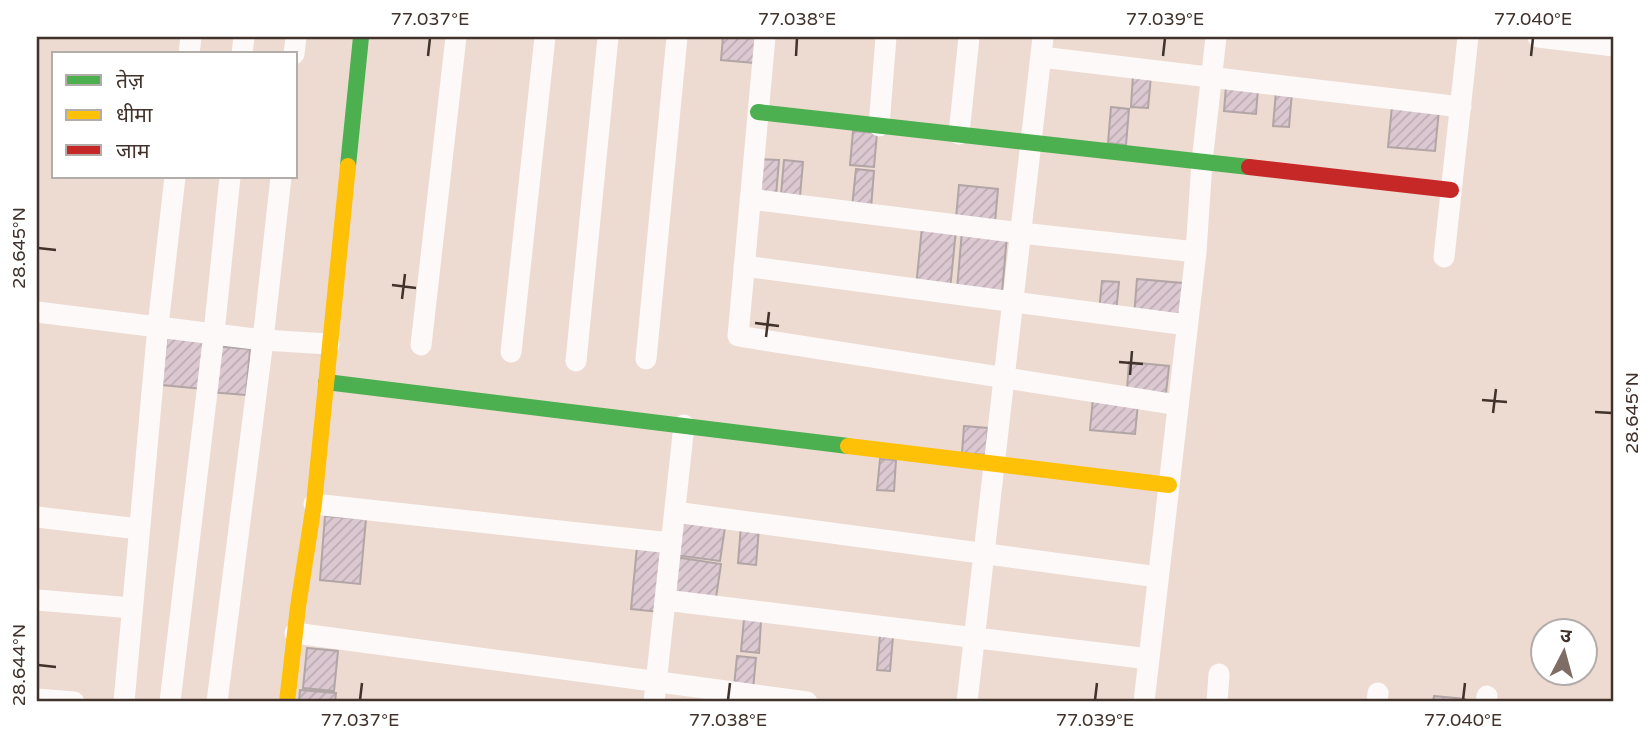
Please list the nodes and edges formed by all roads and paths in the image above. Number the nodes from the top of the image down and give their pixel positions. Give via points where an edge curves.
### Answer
1 (361, 37) edge
2 (456, 37) edge
3 (545, 37) edge
4 (608, 37) edge
5 (677, 37) edge
6 (765, 37) edge
7 (886, 37) edge
8 (969, 37) edge
9 (1216, 37) edge
10 (1468, 37) edge
11 (1538, 37) edge
12 (1614, 46) edge
13 (1042, 47) edge
14 (1212, 77) junction
15 (1461, 107) junction
16 (758, 112) junction
17 (878, 126) junction
18 (959, 134) junction
19 (1031, 142) junction
20 (1202, 162) junction
21 (175, 178) edge
22 (230, 178) edge
23 (281, 178) edge
24 (1451, 190) junction
25 (750, 199) junction
26 (1021, 233) junction
27 (1196, 252) junction
28 (1444, 257) dead end
29 (744, 265) junction
30 (1014, 302) junction
31 (37, 312) edge
32 (158, 326) junction
33 (1187, 326) junction
34 (214, 333) junction
35 (263, 340) junction
36 (328, 344) junction
37 (421, 345) dead end
38 (511, 352) dead end
39 (646, 359) dead end
40 (576, 361) dead end
41 (1005, 378) junction
42 (326, 382) junction
43 (1178, 405) junction
44 (684, 425) junction
45 (995, 464) junction
46 (1169, 485) junction
47 (314, 504) junction
48 (675, 512) junction
49 (37, 517) edge
50 (139, 529) junction
51 (671, 543) junction
52 (985, 552) junction
53 (1158, 577) junction
54 (37, 600) edge
55 (665, 600) junction
56 (132, 608) junction
57 (295, 633) junction
58 (974, 638) junction
59 (1149, 659) junction
60 (1219, 674) dead end
61 (655, 692) edge
62 (37, 699) edge
63 (74, 702) edge
64 (124, 702) edge
65 (170, 702) edge
66 (217, 702) edge
67 (287, 702) edge
68 (807, 702) edge
69 (967, 702) edge
70 (1144, 702) edge
71 (1217, 702) edge

1 - 36 street
2 - 37 street
3 - 38 street
4 - 40 street
5 - 39 street
6 - 16 street
7 - 17 street
8 - 18 street
9 - 14 street
10 - 15 street
11 - 12 street
13 - 14 street
13 - 19 street
14 - 15 street
14 - 20 street
15 - 24 street
16 - 17 street
16 - 25 street
17 - 18 street
18 - 19 street
19 - 20 street
19 - 26 street
20 - 24 street
20 - 27 street
21 - 32 street
22 - 34 street
23 - 35 street
24 - 28 street
25 - 26 street
25 - 29 street
26 - 27 street
26 - 30 street
27 - 33 street
29 - 30 street
29 - 41 street via 738,336
30 - 33 street
30 - 41 street
31 - 32 street
32 - 34 street
32 - 50 street
33 - 43 street
34 - 35 street
34 - 65 street
35 - 36 street
35 - 66 street
36 - 42 street
41 - 43 street
41 - 45 street
42 - 44 street
42 - 47 street
43 - 46 street
44 - 45 street
44 - 48 street
45 - 46 street
45 - 52 street
46 - 53 street
47 - 51 street
47 - 57 street
48 - 51 street
48 - 52 street
49 - 50 street
50 - 56 street
51 - 55 street
52 - 53 street
52 - 58 street
53 - 59 street
54 - 56 street
55 - 58 street
55 - 61 street
56 - 64 street
57 - 61 street
57 - 67 street
58 - 59 street
58 - 69 street
59 - 70 street
60 - 71 street
61 - 68 street
62 - 63 street

